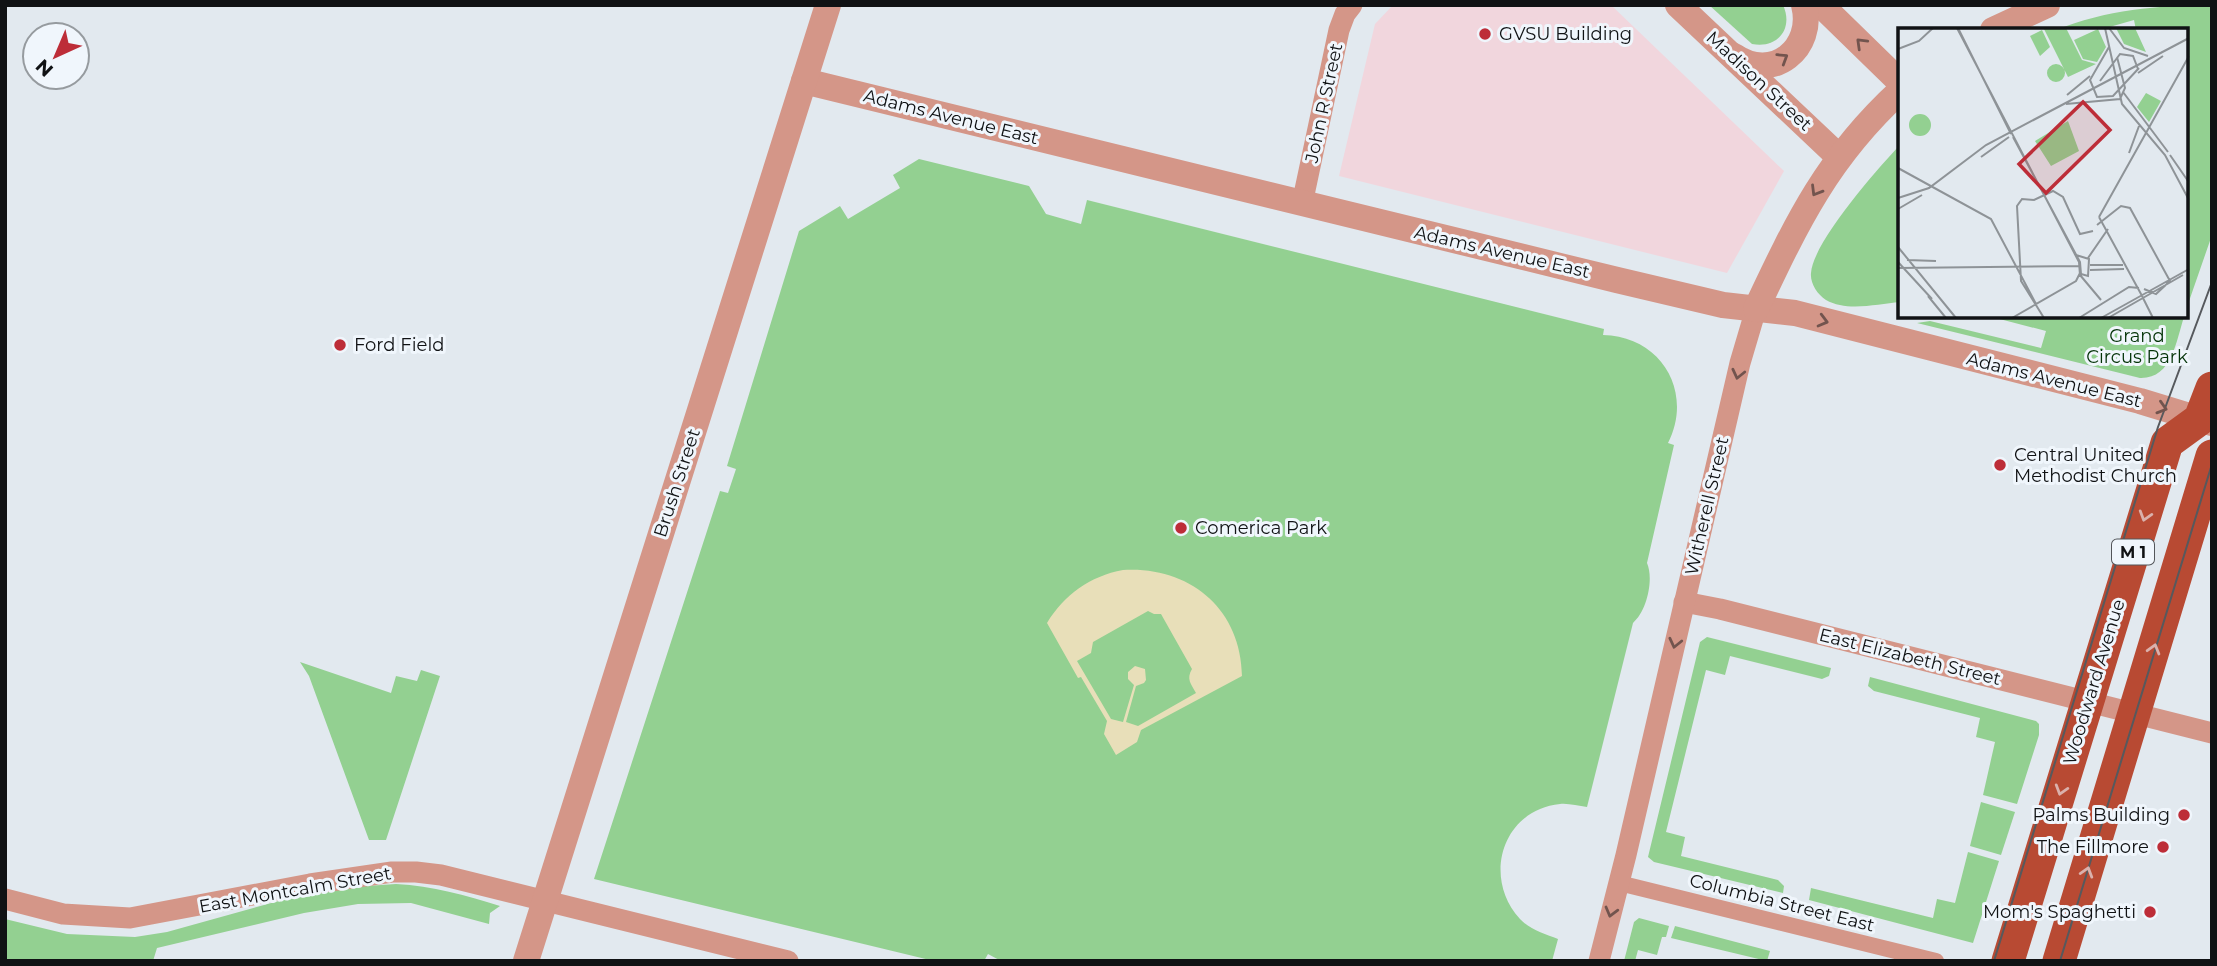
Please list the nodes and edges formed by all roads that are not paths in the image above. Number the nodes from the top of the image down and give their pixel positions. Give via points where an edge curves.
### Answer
1 (828, 5) edge
2 (1352, 5) edge
3 (1678, 5) edge
4 (1804, 5) edge
5 (1821, 5) edge
6 (2047, 5) edge
7 (1997, 28) edge
8 (1727, 51) junction
9 (1898, 80) edge
10 (804, 81) junction
11 (1898, 93) edge
12 (1839, 157) junction
13 (1302, 204) junction
14 (1756, 309) junction
15 (2212, 388) edge
16 (2206, 421) edge
17 (2212, 453) edge
18 (1684, 603) junction
19 (2088, 701) junction
20 (2134, 714) junction
21 (2212, 733) edge
22 (1619, 883) junction
23 (5, 899) edge
24 (546, 902) junction
25 (526, 961) edge
26 (788, 961) edge
27 (1599, 961) edge
28 (1936, 961) edge
29 (2008, 961) edge
30 (2059, 961) edge

1 - 10 street, Brush Street
2 - 13 street, John R Street via 1339,30
3 - 8 street, Madison Street
8 -> 4 street via 1756,65 1783,60 1804,35
9 -> 5 street
6 - 7 street
8 - 12 street, Madison Street
10 - 13 street, Adams Avenue East
10 - 24 street, Brush Street
11 - 12 street, Witherell Street
12 -> 14 street, Witherell Street via 1790,238
13 - 14 street, Adams Avenue East via 1709,302
14 -> 16 street, Adams Avenue East via 1795,313
14 -> 18 street, Witherell Street
15 - 16 main road
16 - 17 main road, M 1
16 -> 19 main road, Woodward Avenue / M 1 via 2167,443
20 -> 17 main road, M 1
18 - 19 street, East Elizabeth Street
18 -> 22 street, Witherell Street
19 - 20 street, East Elizabeth Street
19 -> 29 main road, Woodward Avenue / M 1
20 - 21 street, East Elizabeth Street
30 -> 20 main road, M 1
22 -> 27 street, Witherell Street
22 - 28 street, Columbia Street East
23 - 24 street, East Montcalm Street via 63,914 130,918 310,884 416,872
24 - 25 street, Brush Street
24 - 26 street, East Montcalm Street

